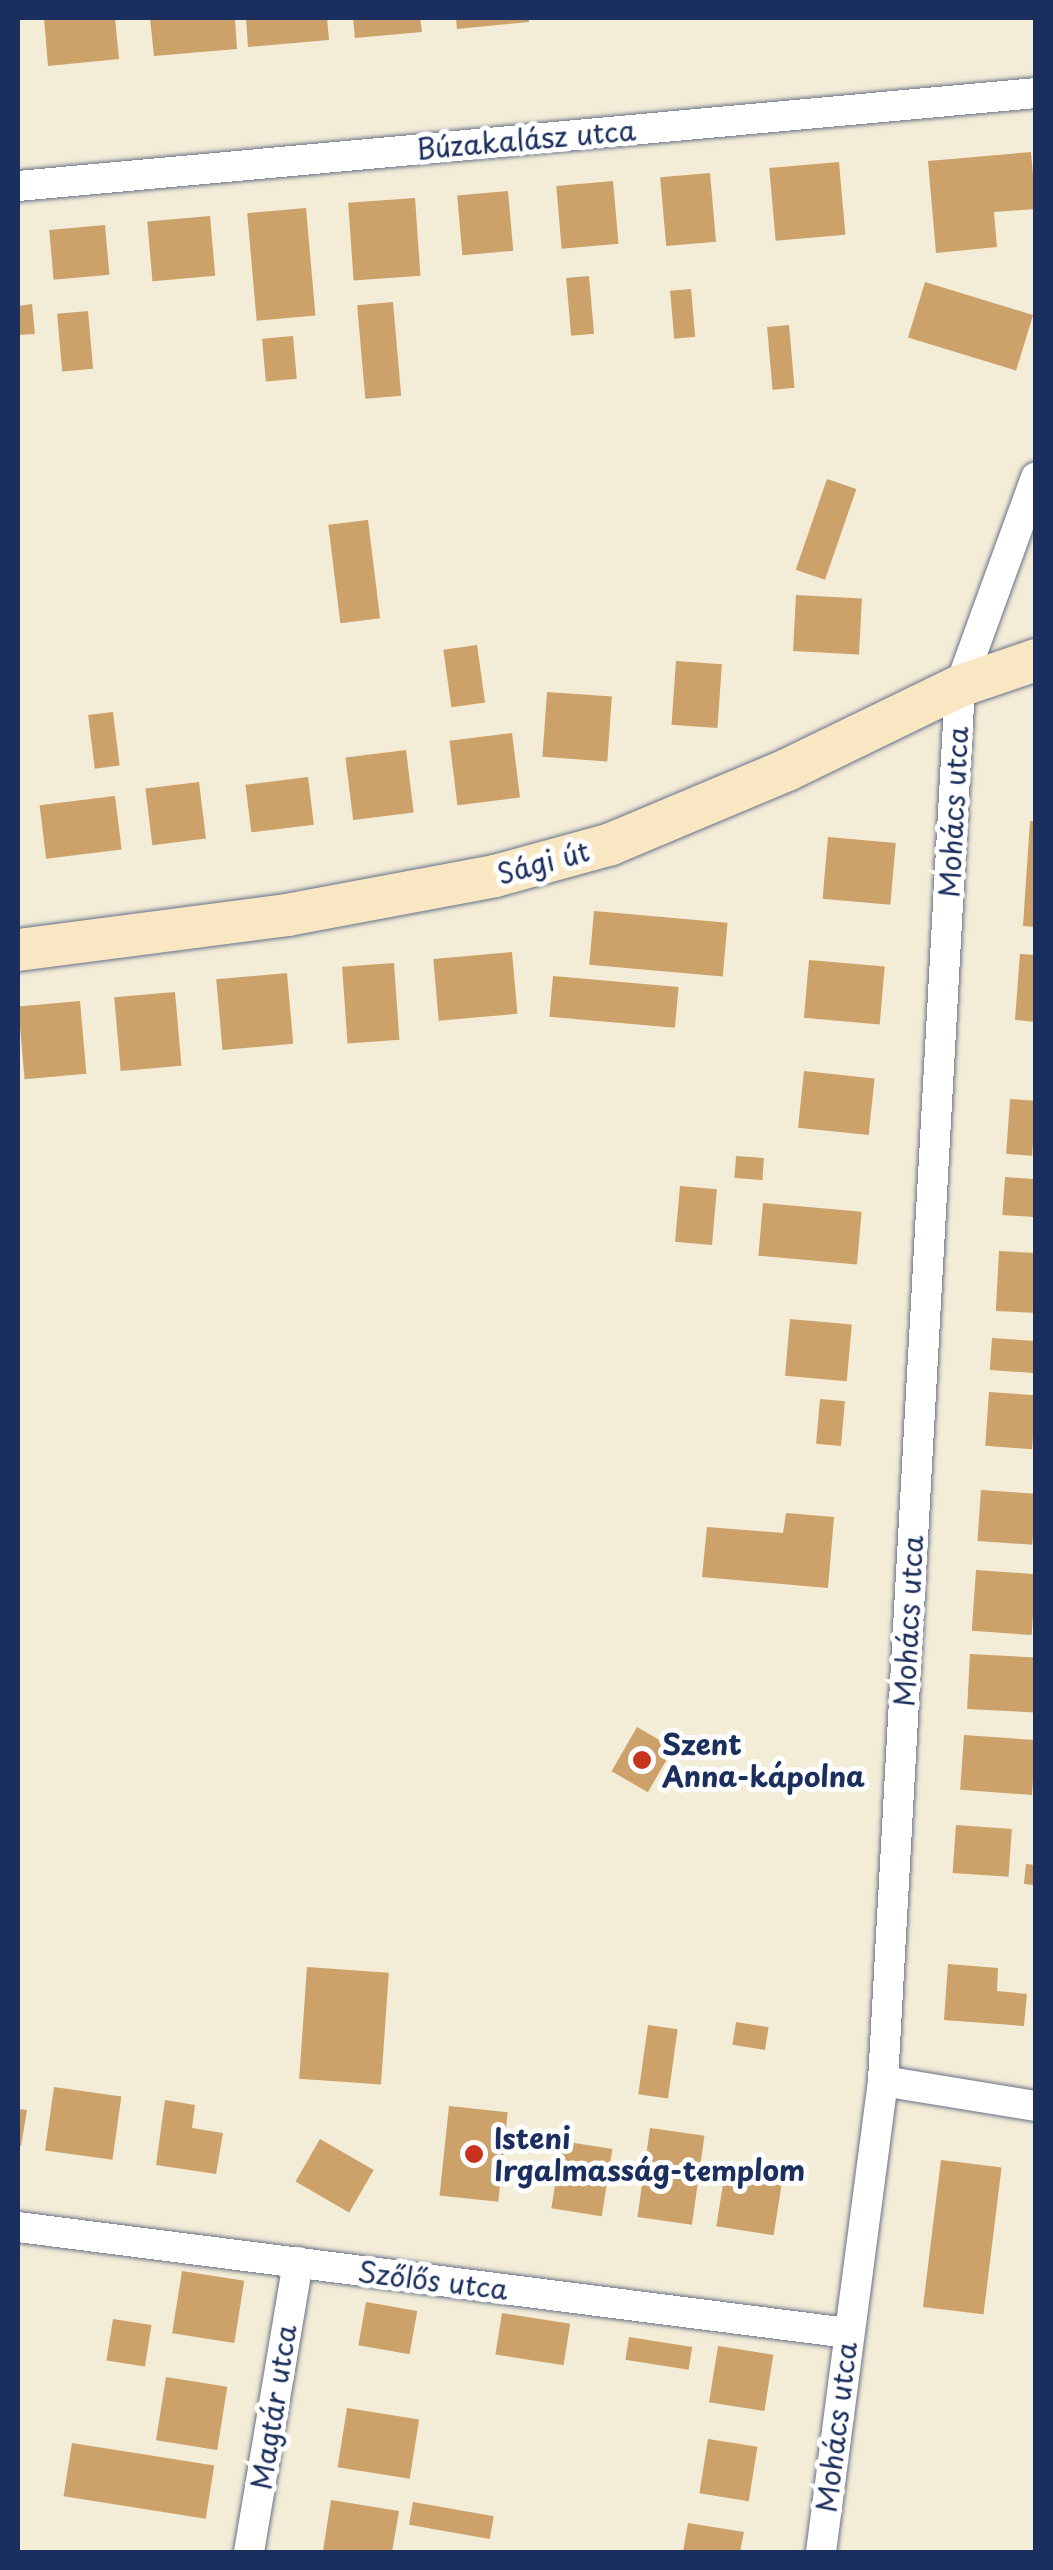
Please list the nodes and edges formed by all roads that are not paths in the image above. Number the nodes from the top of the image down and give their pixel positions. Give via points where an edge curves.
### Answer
1 (1036, 93) edge
2 (18, 186) edge
3 (1036, 477) edge
4 (1036, 660) edge
5 (960, 686) junction
6 (18, 950) edge
7 (882, 2081) junction
8 (1036, 2106) edge
9 (18, 2227) edge
10 (298, 2262) junction
11 (848, 2333) junction
12 (250, 2552) edge
13 (820, 2552) edge

1 - 2 street, Búzakalász utca
3 - 5 street, Mohács utca
4 - 5 main road, Sági út
5 - 6 main road, Sági út via 787,770 611,844 495,876 288,915
5 - 7 street, Mohács utca
7 - 8 street
7 - 11 street, Mohács utca
9 - 10 street, Szőlős utca
10 - 11 street, Szőlős utca
10 - 12 street, Magtár utca
11 - 13 street, Mohács utca

